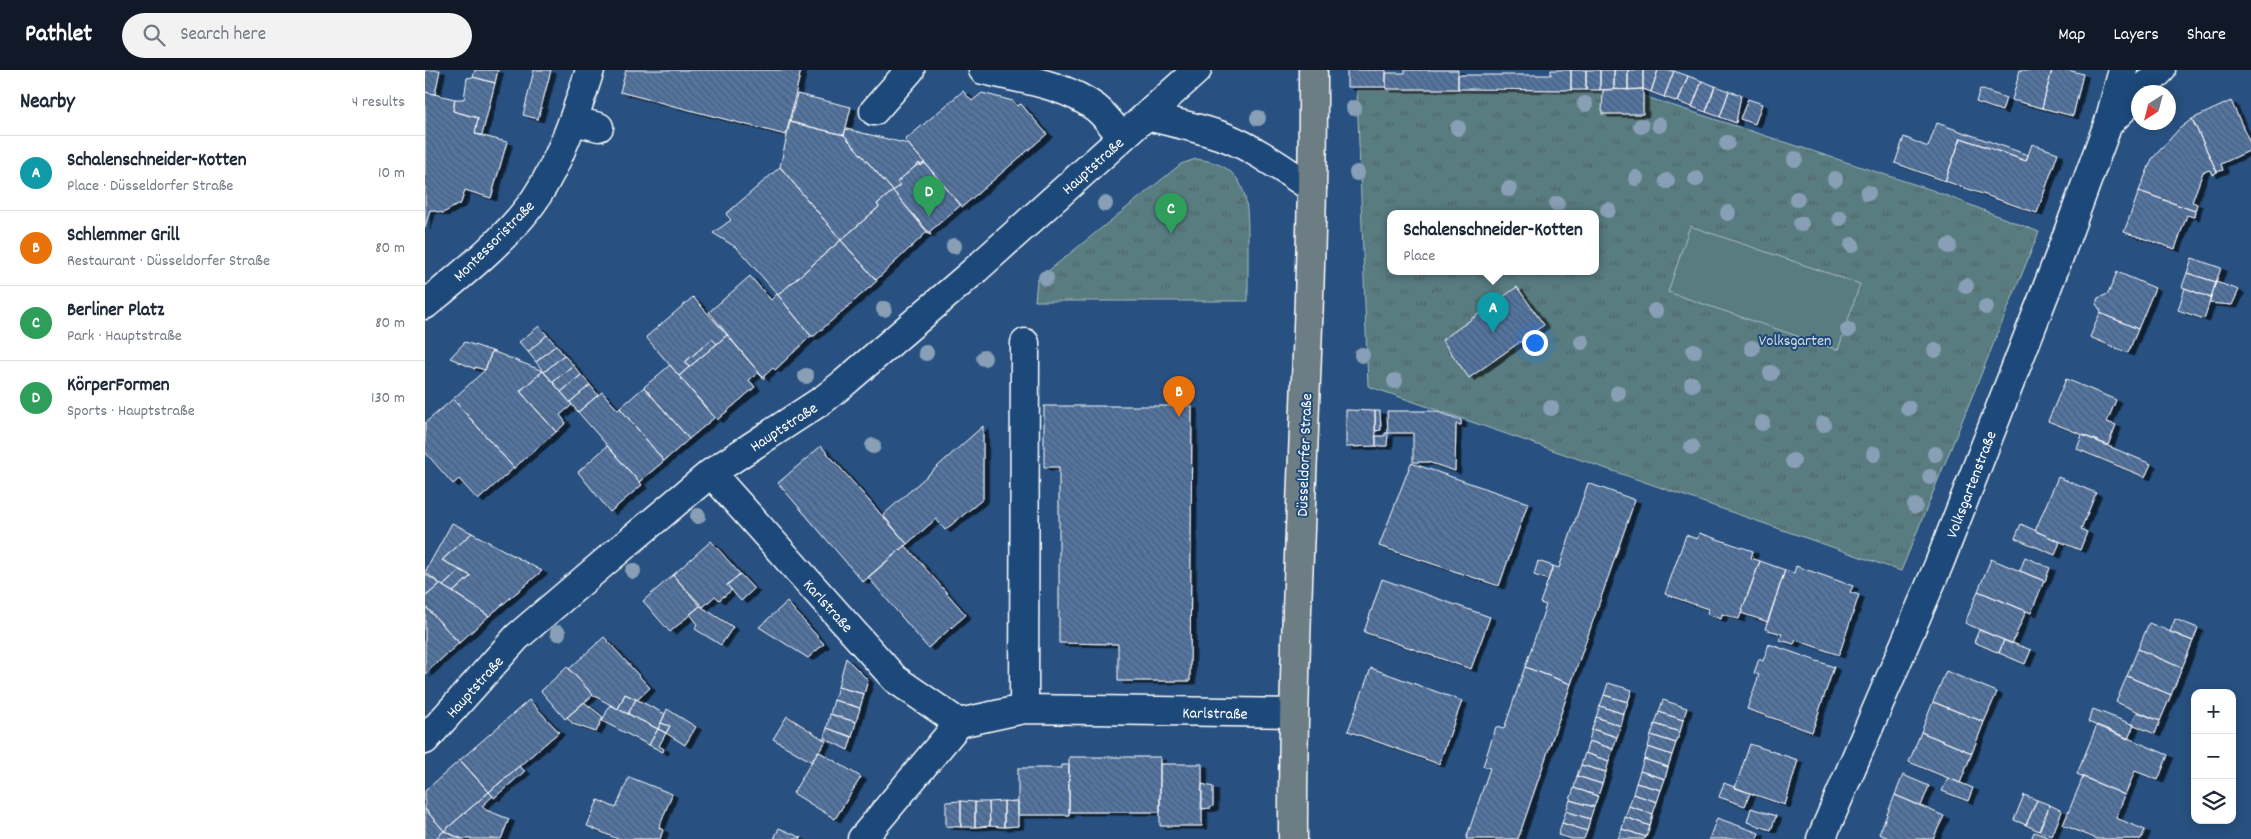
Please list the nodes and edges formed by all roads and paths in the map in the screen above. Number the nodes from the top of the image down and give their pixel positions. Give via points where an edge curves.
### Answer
1 (590, 70) edge
2 (910, 70) edge
3 (983, 70) edge
4 (1197, 70) edge
5 (1313, 70) edge
6 (2123, 70) edge
7 (2161, 70) edge
8 (2147, 85) edge
9 (2131, 101) edge
10 (874, 112) dead end
11 (1146, 116) junction
12 (2108, 124) junction
13 (1122, 137) junction
14 (1312, 188) junction
15 (429, 297) edge
16 (1025, 343) dead end
17 (711, 473) junction
18 (1024, 709) junction
19 (1293, 714) junction
20 (959, 723) junction
21 (425, 740) edge
22 (862, 839) edge
23 (1293, 839) edge
24 (1821, 839) edge

1 - 15 street, Montessoristraße via 586,124 535,199 491,247
2 - 10 street
3 - 13 street via 1055,88 1088,103
4 - 11 street, Hauptstraße
5 - 14 main road, Düsseldorfer Straße
6 - 12 street, Volksgartenstraße
7 - 8 street, Volksgartenstraße
9 - 12 street, Volksgartenstraße
11 - 13 street, Hauptstraße
11 - 14 street via 1227,138 1258,153
12 - 24 street, Volksgartenstraße via 1939,564
13 - 17 street, Hauptstraße via 845,383
14 - 19 main road, Düsseldorfer Straße
16 - 18 street
17 - 20 street, Karlstraße via 895,679
17 - 21 street, Hauptstraße via 517,637
18 - 19 street, Karlstraße
18 - 20 street, Karlstraße
19 - 23 main road, Düsseldorfer Straße
20 - 22 street

